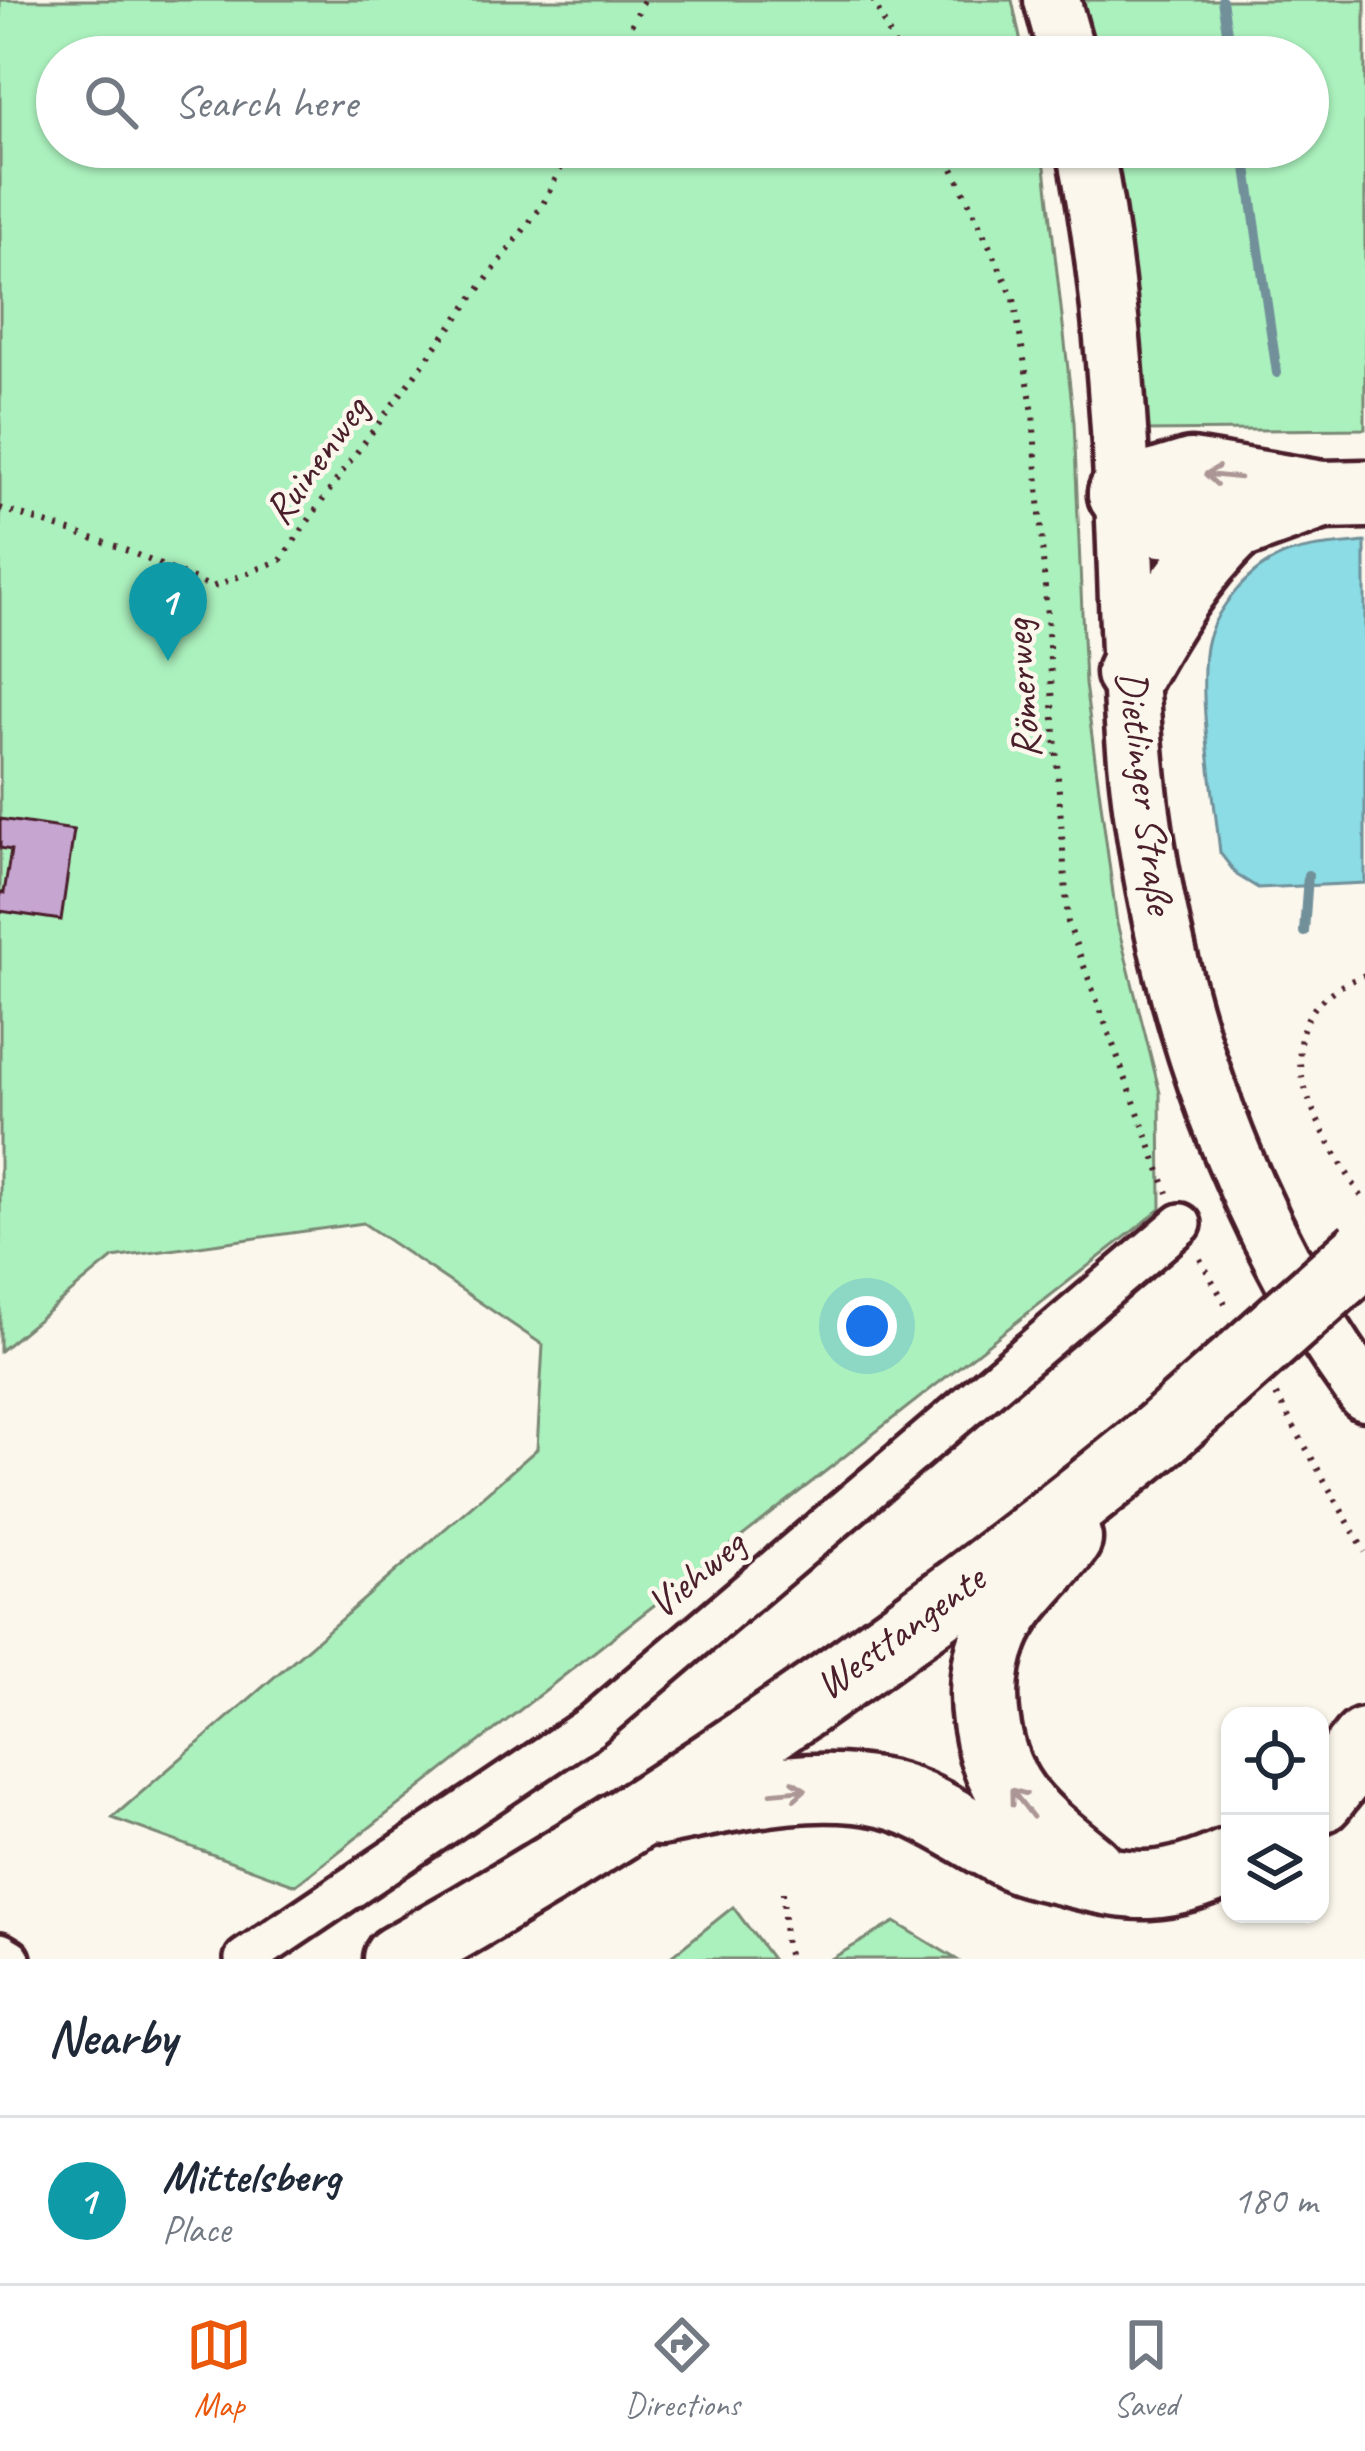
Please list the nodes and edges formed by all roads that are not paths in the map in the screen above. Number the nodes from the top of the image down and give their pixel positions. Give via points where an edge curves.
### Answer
1 (1052, 0) edge
2 (1062, 36) edge
3 (1089, 168) edge
4 (1122, 494) junction
5 (1344, 494) edge
6 (1234, 527) junction
7 (1130, 673) junction
8 (1181, 1224) road end
9 (1365, 1252) edge
10 (1365, 1393) edge
11 (1140, 1451) junction
12 (1365, 1742) edge
13 (1365, 1772) edge
14 (1329, 1788) edge
15 (1329, 1794) edge
16 (632, 1816) junction
17 (1221, 1866) edge
18 (1107, 1882) junction
19 (0, 1953) edge
20 (10, 1959) edge
21 (245, 1959) edge
22 (397, 1959) edge

1 - 2 main road
3 - 4 main road, Dietlinger Straße
5 -> 4 highway via 1191,473
4 - 6 highway via 1161,523
4 - 7 main road, Dietlinger Straße
5 - 6 highway
6 - 7 highway via 1168,603
7 - 10 main road, Dietlinger Straße via 1141,806 1165,938 1216,1107 1280,1262
8 - 21 street, Viehweg via 591,1726
9 - 11 highway, Westtangente, bridge
11 - 16 highway, Westtangente via 826,1687
18 -> 11 highway via 1017,1801 999,1768 982,1700 994,1636 1013,1604
12 - 14 highway
13 - 15 highway
16 -> 18 highway via 791,1789 850,1788 926,1808 1020,1860
16 - 22 highway, Westtangente
17 - 18 highway via 1182,1883
19 - 20 street

